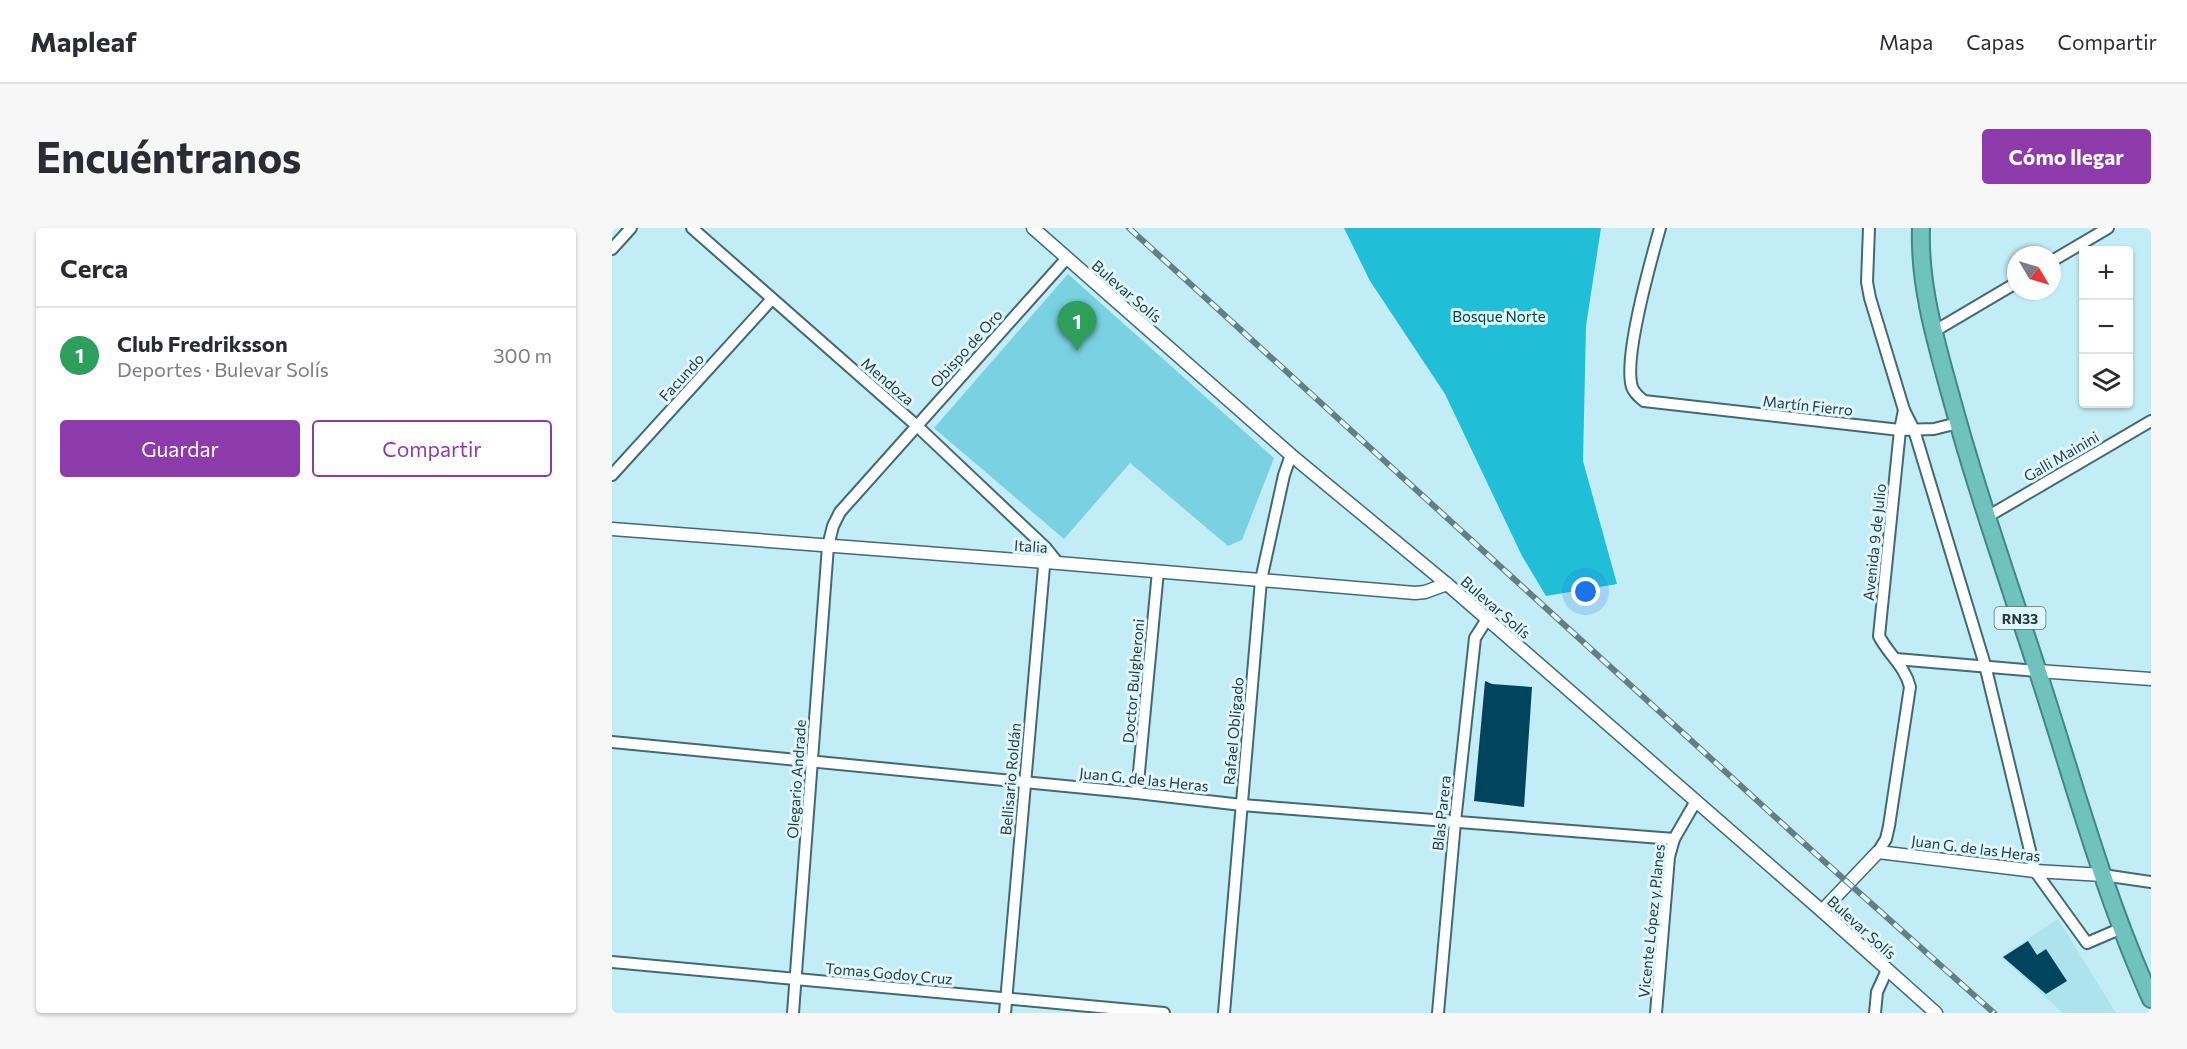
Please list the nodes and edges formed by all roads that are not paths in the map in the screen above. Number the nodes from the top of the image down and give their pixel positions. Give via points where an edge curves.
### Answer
1 (631, 228) edge
2 (692, 228) edge
3 (1033, 228) edge
4 (1660, 228) edge
5 (1869, 228) edge
6 (1921, 228) edge
7 (2108, 228) edge
8 (612, 249) edge
9 (2061, 256) edge
10 (1067, 258) junction
11 (2007, 288) edge
12 (772, 299) junction
13 (1933, 332) junction
14 (1904, 410) junction
15 (2151, 421) edge
16 (1958, 423) junction
17 (917, 426) junction
18 (1900, 430) junction
19 (1914, 430) junction
20 (1291, 454) junction
21 (612, 475) edge
22 (1987, 517) junction
23 (612, 530) edge
24 (828, 546) junction
25 (1046, 548) junction
26 (1045, 562) junction
27 (1058, 563) junction
28 (1158, 571) junction
29 (1261, 580) junction
30 (1447, 584) junction
31 (1487, 620) junction
32 (1896, 659) junction
33 (1984, 665) junction
34 (2038, 671) junction
35 (2151, 679) edge
36 (612, 742) edge
37 (813, 763) junction
38 (1025, 782) junction
39 (1137, 793) junction
40 (1696, 801) junction
41 (1242, 805) junction
42 (1455, 822) junction
43 (1674, 839) junction
44 (1878, 852) junction
45 (2035, 871) junction
46 (2103, 875) junction
47 (2151, 882) edge
48 (1822, 910) junction
49 (2122, 928) junction
50 (612, 962) edge
51 (1887, 970) junction
52 (796, 980) junction
53 (1006, 998) junction
54 (2151, 999) edge
55 (793, 1013) edge
56 (1005, 1013) edge
57 (1164, 1013) edge
58 (1224, 1013) edge
59 (1438, 1013) edge
60 (1656, 1013) edge
61 (1875, 1013) edge
62 (1936, 1013) edge

1 - 8 street
2 - 12 street, Mendoza
3 - 10 street, Bulevar Solís
4 - 18 street, Martín Fierro via 1647,272 1630,372 1638,396 1653,403
5 - 14 street, Avenida 9 de Julio via 1870,298
6 - 13 highway, RN33 via 1924,281
7 - 9 street
10 - 17 street, Obispo de Oro
10 - 20 street, Bulevar Solís
11 - 13 street
12 - 17 street, Mendoza
12 - 21 street, Facundo
13 - 16 highway, RN33
14 - 18 street, Avenida 9 de Julio
14 - 19 street
15 - 22 street, Galli Mainini
16 - 19 street, Martín Fierro
16 - 22 highway, RN33
17 - 24 street, Obispo de Oro via 840,512
17 - 25 street, Mendoza
18 - 19 street, Martín Fierro
18 - 32 street, Avenida 9 de Julio via 1880,636
19 - 33 street
20 - 29 street, Rafael Obligado
20 - 30 street, Bulevar Solís
22 - 34 highway, RN33
23 - 24 street, Italia
24 - 26 street, Italia
24 - 37 street, Olegario Andrade
25 - 26 street, Bellisario Roldán
25 - 27 street, Mendoza
26 - 27 street, Italia
26 - 38 street, Bellisario Roldán
27 - 28 street, Italia
28 - 29 street, Italia
28 - 39 street, Doctor Bulgheroni
29 - 30 street, Italia via 1415,593
29 - 41 street, Rafael Obligado
30 - 31 street, Bulevar Solís
31 - 40 street, Bulevar Solís
31 - 42 street, Blas Parera via 1475,638
32 - 33 street
32 - 44 street, Avenida 9 de Julio via 1910,687 1889,826
33 - 34 street
33 - 45 street
34 - 35 street
34 - 46 highway, RN33
36 - 37 street, Juan G. de las Heras
37 - 38 street, Juan G. de las Heras
37 - 52 street, Olegario Andrade
38 - 39 street, Juan G. de las Heras
38 - 53 street, Bellisario Roldán
39 - 41 street, Juan G. de las Heras
40 - 43 street, Vicente López y Planes
40 - 48 street, Bulevar Solís
41 - 42 street, Juan G. de las Heras
41 - 58 street, Rafael Obligado
42 - 43 street, Juan G. de las Heras
42 - 59 street, Blas Parera
43 - 60 street, Vicente López y Planes via 1669,857
44 - 45 street, Juan G. de las Heras
44 - 48 street
45 - 46 street, Juan G. de las Heras
45 - 49 street via 2087,944
46 - 47 street, Juan G. de las Heras
46 - 49 highway, RN33
48 - 51 street, Bulevar Solís
49 - 54 highway, RN33
50 - 52 street, Tomas Godoy Cruz
51 - 61 street via 1876,992
51 - 62 street, Bulevar Solís
52 - 53 street, Tomas Godoy Cruz
52 - 55 street, Olegario Andrade
53 - 56 street, Bellisario Roldán
53 - 57 street, Tomas Godoy Cruz

